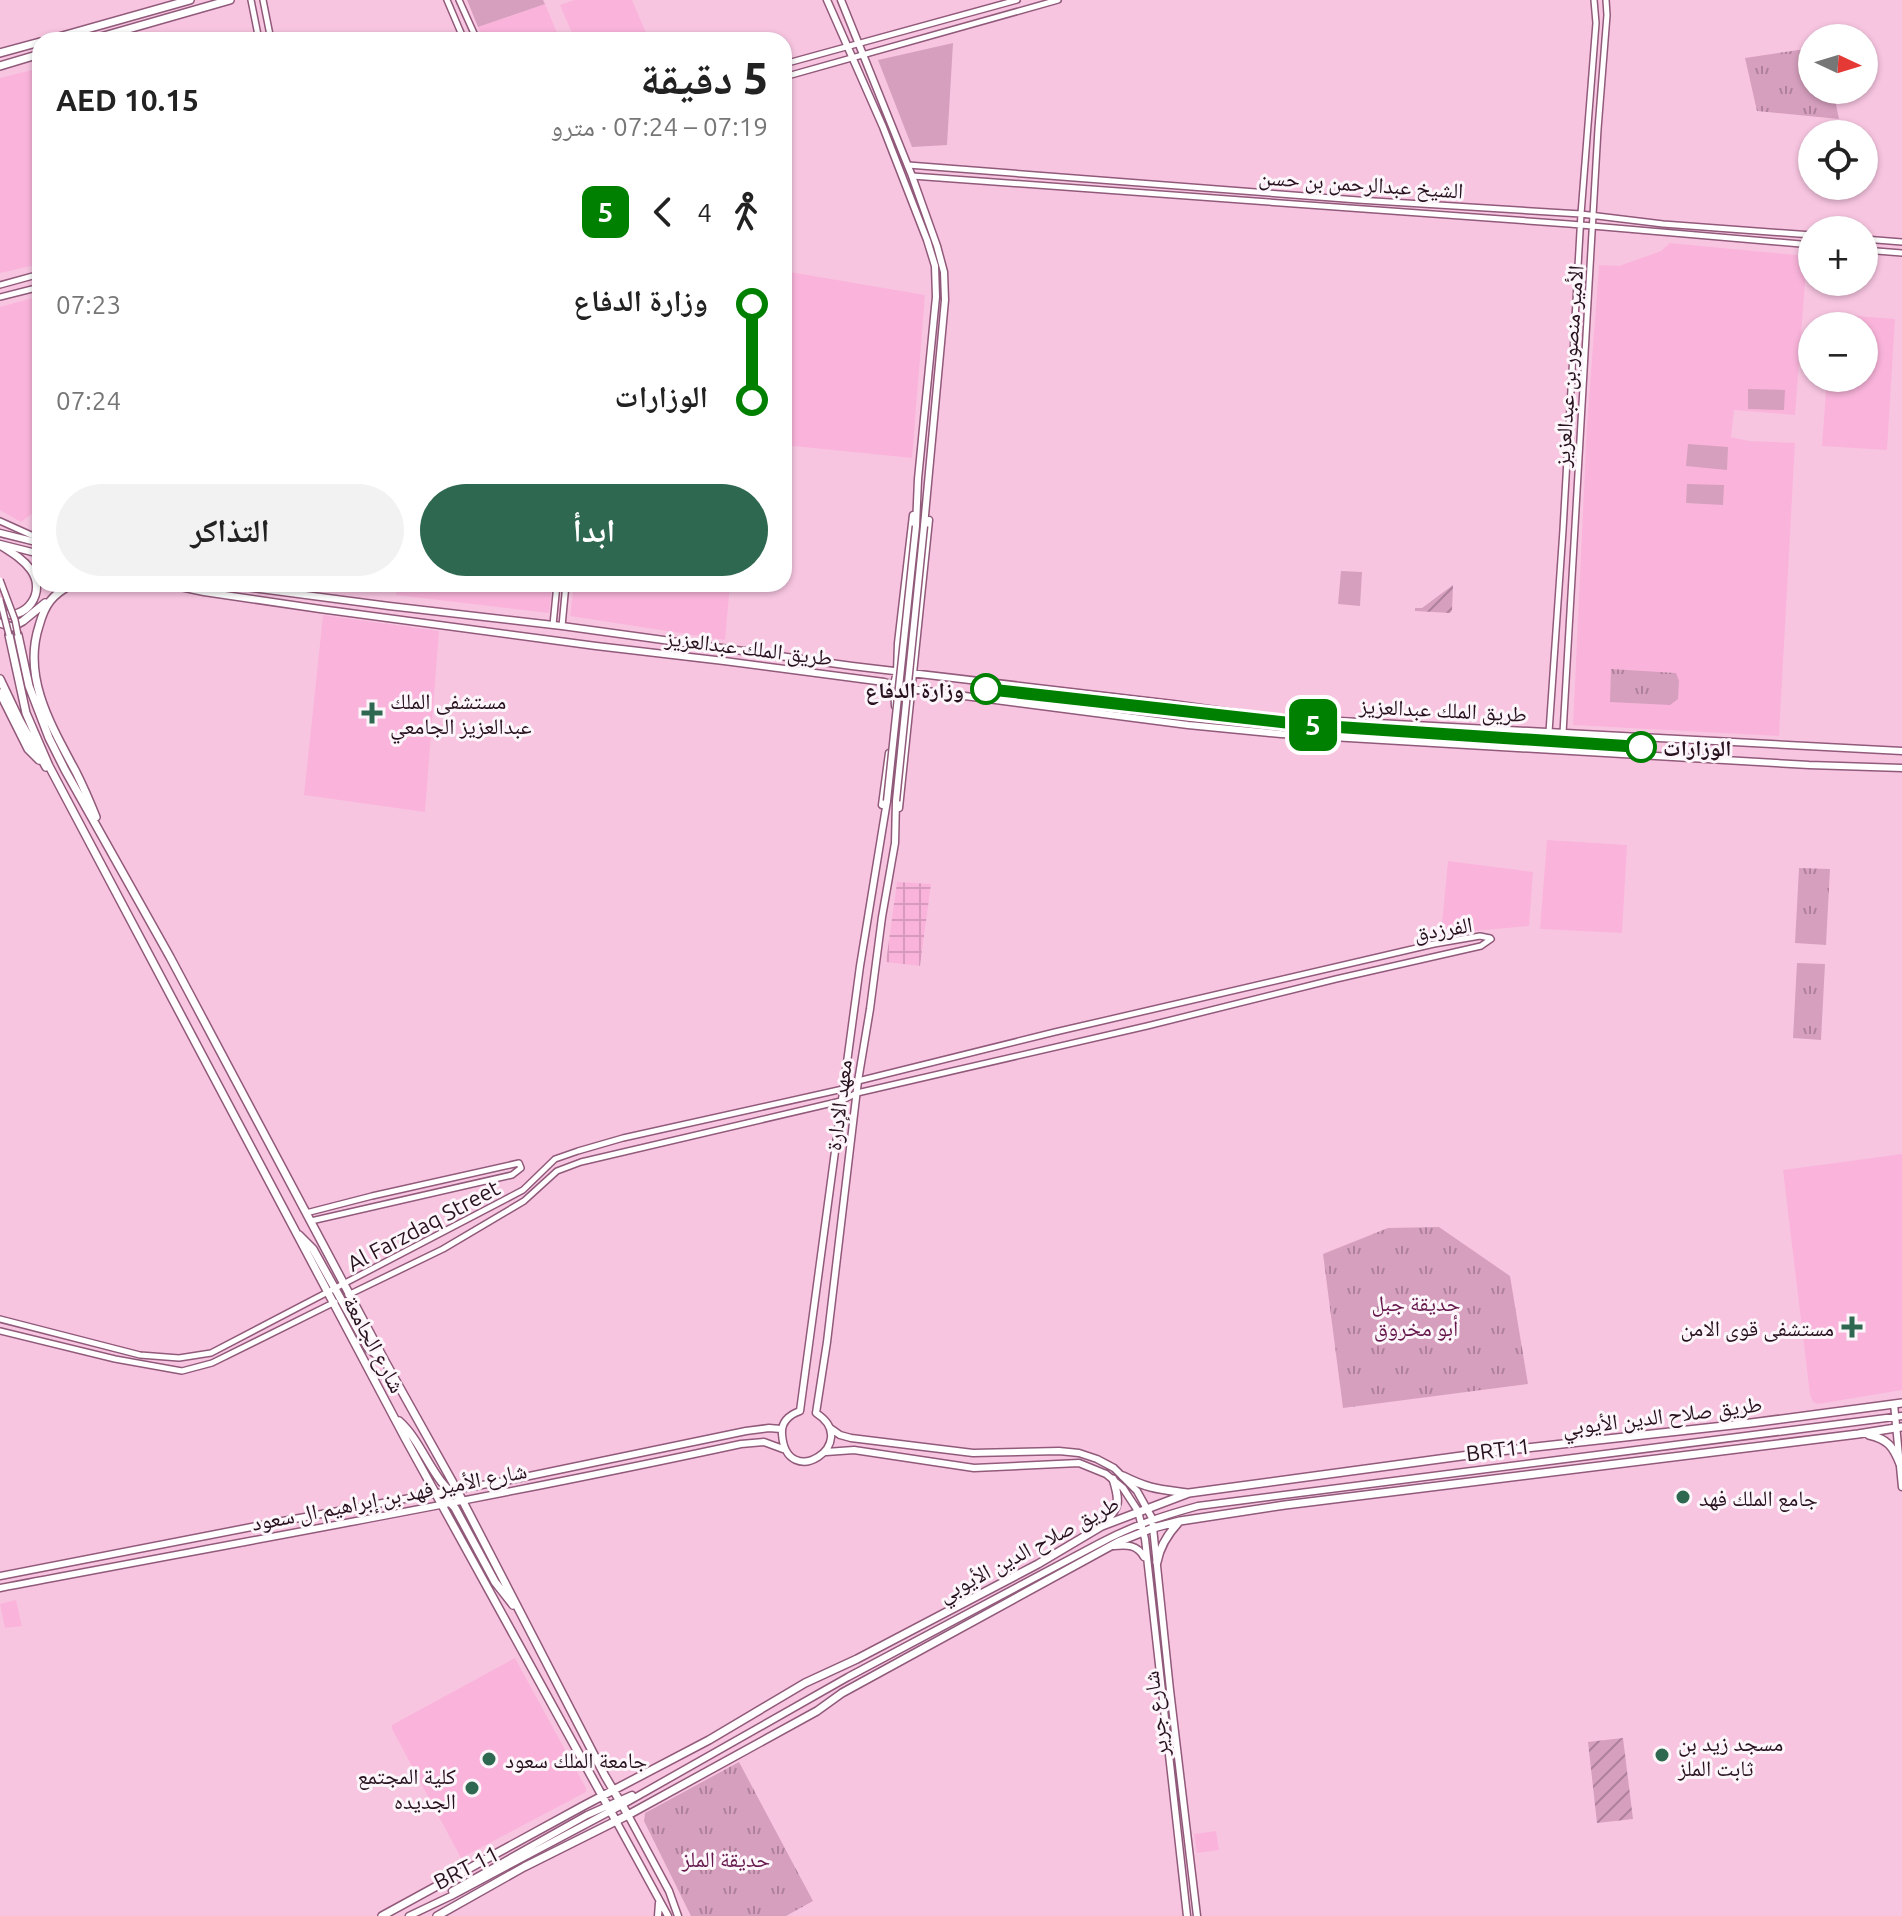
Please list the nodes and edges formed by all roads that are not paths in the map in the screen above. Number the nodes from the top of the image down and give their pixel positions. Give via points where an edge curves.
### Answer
1 (190, 0) edge
2 (230, 0) edge
3 (251, 0) edge
4 (263, 0) edge
5 (447, 0) edge
6 (459, 0) edge
7 (827, 0) edge
8 (841, 0) edge
9 (1017, 0) edge
10 (1058, 0) edge
11 (1594, 0) edge
12 (1606, 0) edge
13 (471, 28) junction
14 (76, 32) edge
15 (118, 32) edge
16 (257, 32) edge
17 (269, 32) edge
18 (461, 32) edge
19 (472, 32) edge
20 (473, 32) edge
21 (32, 44) edge
22 (859, 44) junction
23 (847, 46) junction
24 (0, 53) edge
25 (863, 54) junction
26 (32, 56) edge
27 (852, 57) junction
28 (792, 62) edge
29 (0, 66) edge
30 (792, 75) edge
31 (907, 165) junction
32 (1034, 175) junction
33 (912, 176) junction
34 (1054, 177) junction
35 (1032, 185) junction
36 (1053, 186) junction
37 (1581, 214) junction
38 (1593, 215) junction
39 (1581, 226) junction
40 (1593, 226) junction
41 (1798, 234) edge
42 (1878, 240) edge
43 (1902, 242) edge
44 (1798, 244) edge
45 (1878, 251) edge
46 (1902, 253) edge
47 (32, 276) edge
48 (0, 285) edge
49 (32, 289) edge
50 (0, 297) edge
51 (929, 471) junction
52 (919, 472) junction
53 (0, 521) edge
54 (920, 526) junction
55 (0, 533) edge
56 (32, 537) edge
57 (32, 539) edge
58 (0, 544) edge
59 (32, 552) edge
60 (32, 572) edge
61 (0, 580) edge
62 (36, 592) edge
63 (60, 592) edge
64 (204, 592) edge
65 (283, 592) edge
66 (556, 592) edge
67 (565, 592) edge
68 (0, 600) edge
69 (49, 600) junction
70 (0, 613) edge
71 (0, 623) edge
72 (553, 625) junction
73 (562, 626) junction
74 (580, 629) junction
75 (13, 635) junction
76 (898, 640) junction
77 (916, 647) junction
78 (665, 654) junction
79 (897, 672) junction
80 (914, 674) junction
81 (0, 679) edge
82 (894, 684) junction
83 (911, 689) junction
84 (0, 693) edge
85 (1551, 703) junction
86 (1564, 704) junction
87 (895, 711) junction
88 (910, 711) junction
89 (1549, 732) junction
90 (1563, 733) junction
91 (1902, 751) edge
92 (43, 764) junction
93 (1902, 768) edge
94 (60, 784) junction
95 (895, 843) junction
96 (117, 862) junction
97 (877, 869) junction
98 (858, 1081) junction
99 (843, 1089) junction
100 (857, 1093) junction
101 (841, 1101) junction
102 (466, 1175) junction
103 (469, 1185) junction
104 (306, 1213) junction
105 (311, 1221) junction
106 (296, 1232) junction
107 (345, 1283) junction
108 (336, 1288) junction
109 (328, 1293) junction
110 (349, 1294) junction
111 (341, 1299) junction
112 (333, 1303) junction
113 (0, 1319) edge
114 (0, 1331) edge
115 (384, 1360) junction
116 (1898, 1403) edge
117 (1899, 1416) edge
118 (394, 1417) junction
119 (1900, 1427) edge
120 (830, 1428) junction
121 (781, 1429) junction
122 (1863, 1433) junction
123 (783, 1449) junction
124 (826, 1452) junction
125 (1900, 1464) junction
126 (1123, 1476) junction
127 (1113, 1479) junction
128 (1902, 1487) edge
129 (453, 1491) junction
130 (1189, 1493) junction
131 (437, 1494) junction
132 (462, 1500) junction
133 (446, 1502) junction
134 (1147, 1509) junction
135 (1138, 1511) junction
136 (1147, 1520) junction
137 (1180, 1521) junction
138 (1102, 1526) junction
139 (1153, 1528) junction
140 (1144, 1532) junction
141 (1100, 1543) joint
142 (1109, 1547) junction
143 (1157, 1562) junction
144 (1147, 1563) junction
145 (0, 1576) edge
146 (0, 1588) edge
147 (520, 1612) junction
148 (613, 1790) junction
149 (602, 1797) junction
150 (620, 1803) junction
151 (609, 1808) junction
152 (628, 1815) junction
153 (616, 1821) junction
154 (659, 1899) junction
155 (382, 1916) edge
156 (409, 1916) edge
157 (437, 1916) edge
158 (658, 1916) edge
159 (668, 1916) edge
160 (680, 1916) edge
161 (1187, 1916) edge
162 (1197, 1916) edge

1 - 14 main road
2 - 15 main road
3 - 16 street
4 - 17 street
5 - 18 street
6 - 13 street
7 - 23 main road
8 - 22 main road
9 - 22 street
10 - 25 street
11 - 37 street, الأمير منصور بن عبدالعزيز
12 - 38 street, الأمير منصور بن عبدالعزيز
13 - 19 street
13 - 20 street
21 - 24 main road
22 - 23 street
22 - 25 main road
23 - 27 main road
23 - 28 street
25 - 27 street
25 - 31 main road
26 - 29 main road
27 - 30 street
27 - 52 main road via 935,266
31 - 32 street, الشيخ عبدالرحمن بن حسن
31 - 33 main road
32 - 34 street, الشيخ عبدالرحمن بن حسن
32 - 35 street via 1040,180
33 - 35 street, الشيخ عبدالرحمن بن حسن
33 - 51 main road via 944,272
34 - 36 street via 1047,182
34 - 37 street, الشيخ عبدالرحمن بن حسن
35 - 36 street, الشيخ عبدالرحمن بن حسن
36 - 39 street, الشيخ عبدالرحمن بن حسن
37 - 38 street, الشيخ عبدالرحمن بن حسن
37 - 39 street, الأمير منصور بن عبدالعزيز
38 - 40 street, الأمير منصور بن عبدالعزيز
38 - 41 street, الشيخ عبدالرحمن بن حسن
39 - 40 street, الشيخ عبدالرحمن بن حسن
39 - 85 street, الأمير منصور بن عبدالعزيز
40 - 44 street, الشيخ عبدالرحمن بن حسن
40 - 86 street, الأمير منصور بن عبدالعزيز
42 - 43 street
45 - 46 street
47 - 48 street
49 - 50 street
51 - 54 main road
51 - 77 main road
52 - 54 main road
52 - 76 main road
53 - 56 street
54 - 95 main road, معهد الإدارة, bridge
54 - 97 main road, معهد الإدارة, bridge
55 - 57 main road
58 - 59 main road
58 - 60 main road
61 - 75 street, bridge via 11,609
62 - 70 main road via 24,610
63 - 69 main road
64 - 78 main road, طريق الملك عبدالعزيز
65 - 72 main road, طريق الملك عبدالعزيز
66 - 72 street
67 - 73 street
68 - 75 street, bridge
69 - 71 main road via 12,627
69 - 96 main road via 34,641 36,686
72 - 73 main road, طريق الملك عبدالعزيز
73 - 74 main road, طريق الملك عبدالعزيز
74 - 78 main road via 572,633 573,639
74 - 79 main road, طريق الملك عبدالعزيز
75 - 94 main road via 26,713
75 - 96 main road, شارع الجامعة via 49,738
76 - 77 main road
76 - 79 main road
77 - 80 main road
78 - 82 main road, طريق الملك عبدالعزيز
79 - 80 main road, طريق الملك عبدالعزيز
79 - 82 main road
80 - 83 main road
80 - 89 main road, طريق الملك عبدالعزيز via 1265,717
81 - 92 main road
82 - 83 main road, طريق الملك عبدالعزيز
82 - 87 main road
83 - 88 main road
83 - 93 main road, طريق الملك عبدالعزيز via 1295,735
84 - 92 main road via 28,749
85 - 86 street
85 - 89 street, الأمير منصور بن عبدالعزيز
86 - 90 street, الأمير منصور بن عبدالعزيز
87 - 88 main road
87 - 97 main road
88 - 95 main road
89 - 90 main road, طريق الملك عبدالعزيز
90 - 91 main road, طريق الملك عبدالعزيز
92 - 94 main road
94 - 106 main road, شارع الجامعة
95 - 98 main road, معهد الإدارة
96 - 104 main road, شارع الجامعة
97 - 99 main road, معهد الإدارة
98 - 99 street, Al Farzdaq Street
98 - 100 main road, معهد الإدارة
98 - 100 street, الفرزدق via 1420,947 1480,936 1491,939 1481,946
99 - 101 main road, معهد الإدارة
99 - 107 street, Al Farzdaq Street via 623,1138 555,1159 523,1190
100 - 101 street, Al Farzdaq Street
100 - 120 main road, معهد الإدارة via 816,1413
101 - 110 street, Al Farzdaq Street via 557,1171 524,1201 443,1249
101 - 121 main road, معهد الإدارة via 800,1411
102 - 103 street
102 - 103 street via 519,1163 521,1168
102 - 104 street
103 - 105 street
104 - 105 main road, شارع الجامعة
105 - 107 main road, شارع الجامعة
106 - 108 main road
106 - 109 main road, شارع الجامعة
107 - 108 street, Al Farzdaq Street
107 - 110 main road, شارع الجامعة
108 - 109 street, Al Farzdaq Street
108 - 111 main road
109 - 112 main road, شارع الجامعة
109 - 113 street, Al Farzdaq Street via 211,1353 179,1358 140,1355
110 - 111 street, Al Farzdaq Street
110 - 115 main road, شارع الجامعة
111 - 112 street, Al Farzdaq Street
111 - 115 main road via 368,1348
112 - 114 street, Al Farzdaq Street via 212,1363 182,1371
112 - 118 main road, شارع الجامعة
115 - 129 main road, شارع الجامعة
116 - 117 main road
116 - 130 main road, طريق صلاح الدين الأيوبي
117 - 119 main road
117 - 136 main road, BRT11 via 1198,1506
118 - 129 main road
118 - 131 main road, شارع الجامعة
119 - 122 main road, طريق صلاح الدين الأيوبي
119 - 125 main road
120 - 124 main road
120 - 126 main road via 851,1438 973,1453 1077,1453 1106,1463
121 - 123 main road
121 - 129 main road, شارع الأمير فهد بن إبراهيم ال سعود via 742,1432
122 - 125 main road via 1890,1444
122 - 137 main road, طريق صلاح الدين الأيوبي
123 - 124 main road, شارع الأمير فهد بن إبراهيم ال سعود via 801,1461
123 - 132 main road, شارع الأمير فهد بن إبراهيم ال سعود via 764,1442 741,1444
124 - 127 main road via 854,1450 974,1468 1079,1463
125 - 128 main road
126 - 130 main road via 1149,1488
126 - 134 main road, شارع جرير
127 - 135 main road
127 - 138 main road via 1118,1505
129 - 131 main road, شارع الأمير فهد بن إبراهيم ال سعود
129 - 132 main road, شارع الجامعة
130 - 134 main road, طريق صلاح الدين الأيوبي
131 - 133 main road, شارع الجامعة
131 - 145 main road, شارع الأمير فهد بن إبراهيم ال سعود
132 - 133 main road, شارع الأمير فهد بن إبراهيم ال سعود
132 - 147 main road, شارع الجامعة
133 - 146 main road, شارع الأمير فهد بن إبراهيم ال سعود
133 - 147 main road
133 - 149 main road, شارع الجامعة
134 - 135 main road, طريق صلاح الدين الأيوبي
134 - 136 main road, شارع جرير
135 - 136 main road
135 - 138 main road, طريق صلاح الدين الأيوبي
136 - 139 main road, شارع جرير
136 - 140 main road, شارع جرير
136 - 141 main road, BRT11
137 - 139 main road, طريق صلاح الدين الأيوبي
137 - 143 main road via 1165,1538
138 - 148 main road, طريق صلاح الدين الأيوبي
139 - 140 main road, طريق صلاح الدين الأيوبي
139 - 143 main road, شارع جرير
140 - 142 main road, طريق صلاح الدين الأيوبي
140 - 144 main road, شارع جرير
141 - 150 main road, BRT 11
142 - 144 main road via 1133,1546
142 - 152 main road, طريق صلاح الدين الأيوبي
143 - 162 main road, شارع جرير
144 - 161 main road, شارع جرير
147 - 148 main road, شارع الجامعة
148 - 149 main road, طريق صلاح الدين الأيوبي
148 - 150 main road, شارع الجامعة
149 - 151 main road, شارع الجامعة
149 - 155 main road, طريق صلاح الدين الأيوبي
150 - 151 main road, BRT 11
150 - 152 main road, شارع الجامعة
151 - 153 main road, شارع الجامعة
151 - 156 main road, BRT 11 via 543,1839
152 - 153 main road, طريق صلاح الدين الأيوبي
152 - 160 main road
153 - 154 main road, شارع الجامعة
153 - 157 main road, طريق صلاح الدين الأيوبي
154 - 158 main road
154 - 159 main road, شارع الجامعة

